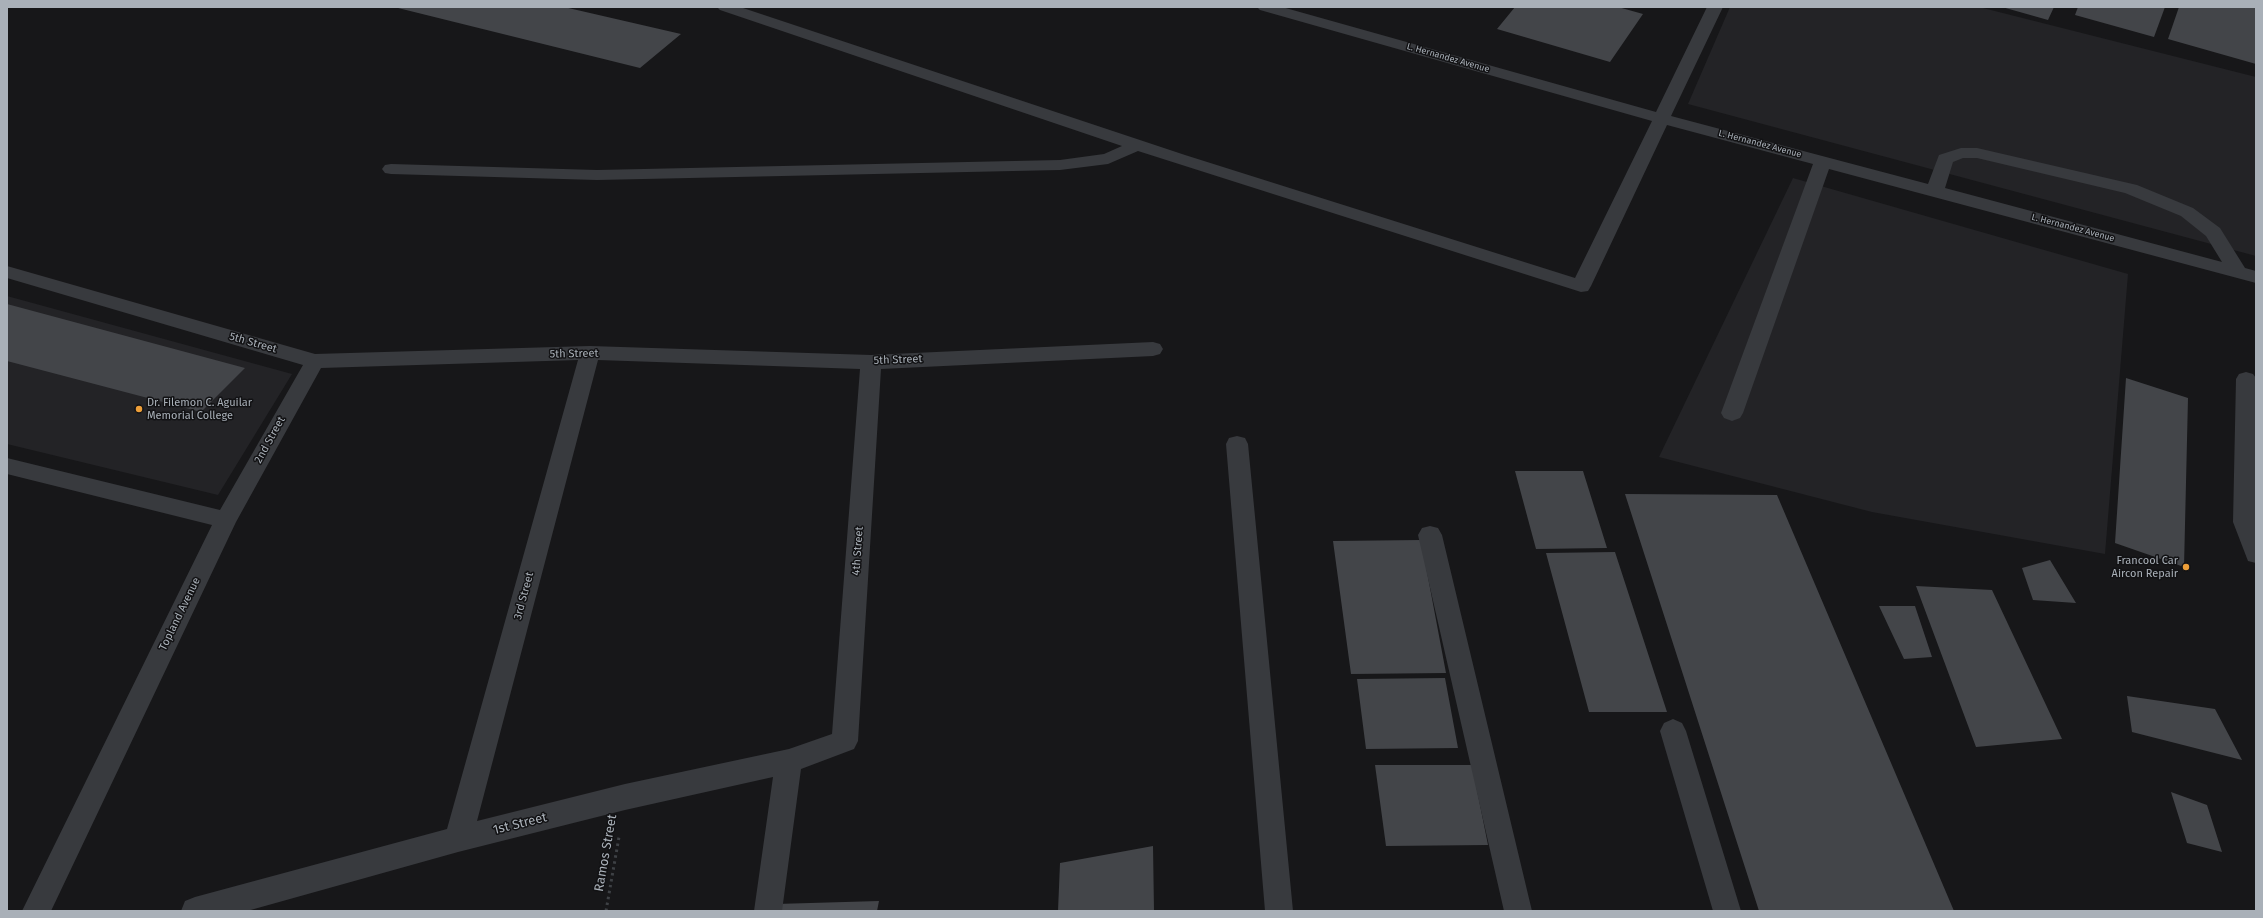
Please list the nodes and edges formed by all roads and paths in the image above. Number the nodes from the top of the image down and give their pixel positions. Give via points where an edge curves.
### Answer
1 (725, 7) edge
2 (1265, 7) edge
3 (1715, 7) edge
4 (1660, 118) junction
5 (1138, 145) junction
6 (1822, 161) junction
7 (391, 169) dead end
8 (1935, 191) junction
9 (7, 272) edge
10 (2238, 272) junction
11 (2256, 277) edge
12 (1153, 349) dead end
13 (590, 353) junction
14 (315, 361) junction
15 (871, 362) junction
16 (2246, 379) dead end
17 (1732, 413) dead end
18 (1237, 444) dead end
19 (7, 466) edge
20 (226, 520) junction
21 (1430, 534) dead end
22 (2256, 554) edge
23 (1673, 731) dead end
24 (845, 741) joint
25 (789, 760) junction
26 (626, 797) junction
27 (458, 839) junction
28 (36, 911) edge
29 (195, 911) edge
30 (606, 911) edge
31 (768, 911) edge
32 (1279, 911) edge
33 (1518, 911) edge
34 (1727, 911) edge

1 - 5 street
2 - 4 street, L. Hernandez Avenue
3 - 4 street
4 - 5 street via 1581,286
4 - 6 street, L. Hernandez Avenue
5 - 7 street via 1108,159 1060,165 597,175
6 - 8 street, L. Hernandez Avenue
6 - 17 street
8 - 10 street, L. Hernandez Avenue
8 - 10 street via 1945,159 1961,152 1977,153 2131,189 2187,212 2213,232
9 - 14 street, 5th Street
10 - 11 street, L. Hernandez Avenue
12 - 15 street, 5th Street
13 - 14 street, 5th Street
13 - 15 street, 5th Street
13 - 27 street, 3rd Street
14 - 20 street, 2nd Street
15 - 24 street, 4th Street
16 - 22 street via 2244,522
18 - 32 street
19 - 20 street
20 - 28 street, Topland Avenue
21 - 33 street
23 - 34 street
24 - 25 street, 1st Street
25 - 26 street, 1st Street
25 - 31 street
26 - 27 street, 1st Street
26 - 30 path, Ramos Street
27 - 29 street, 1st Street

